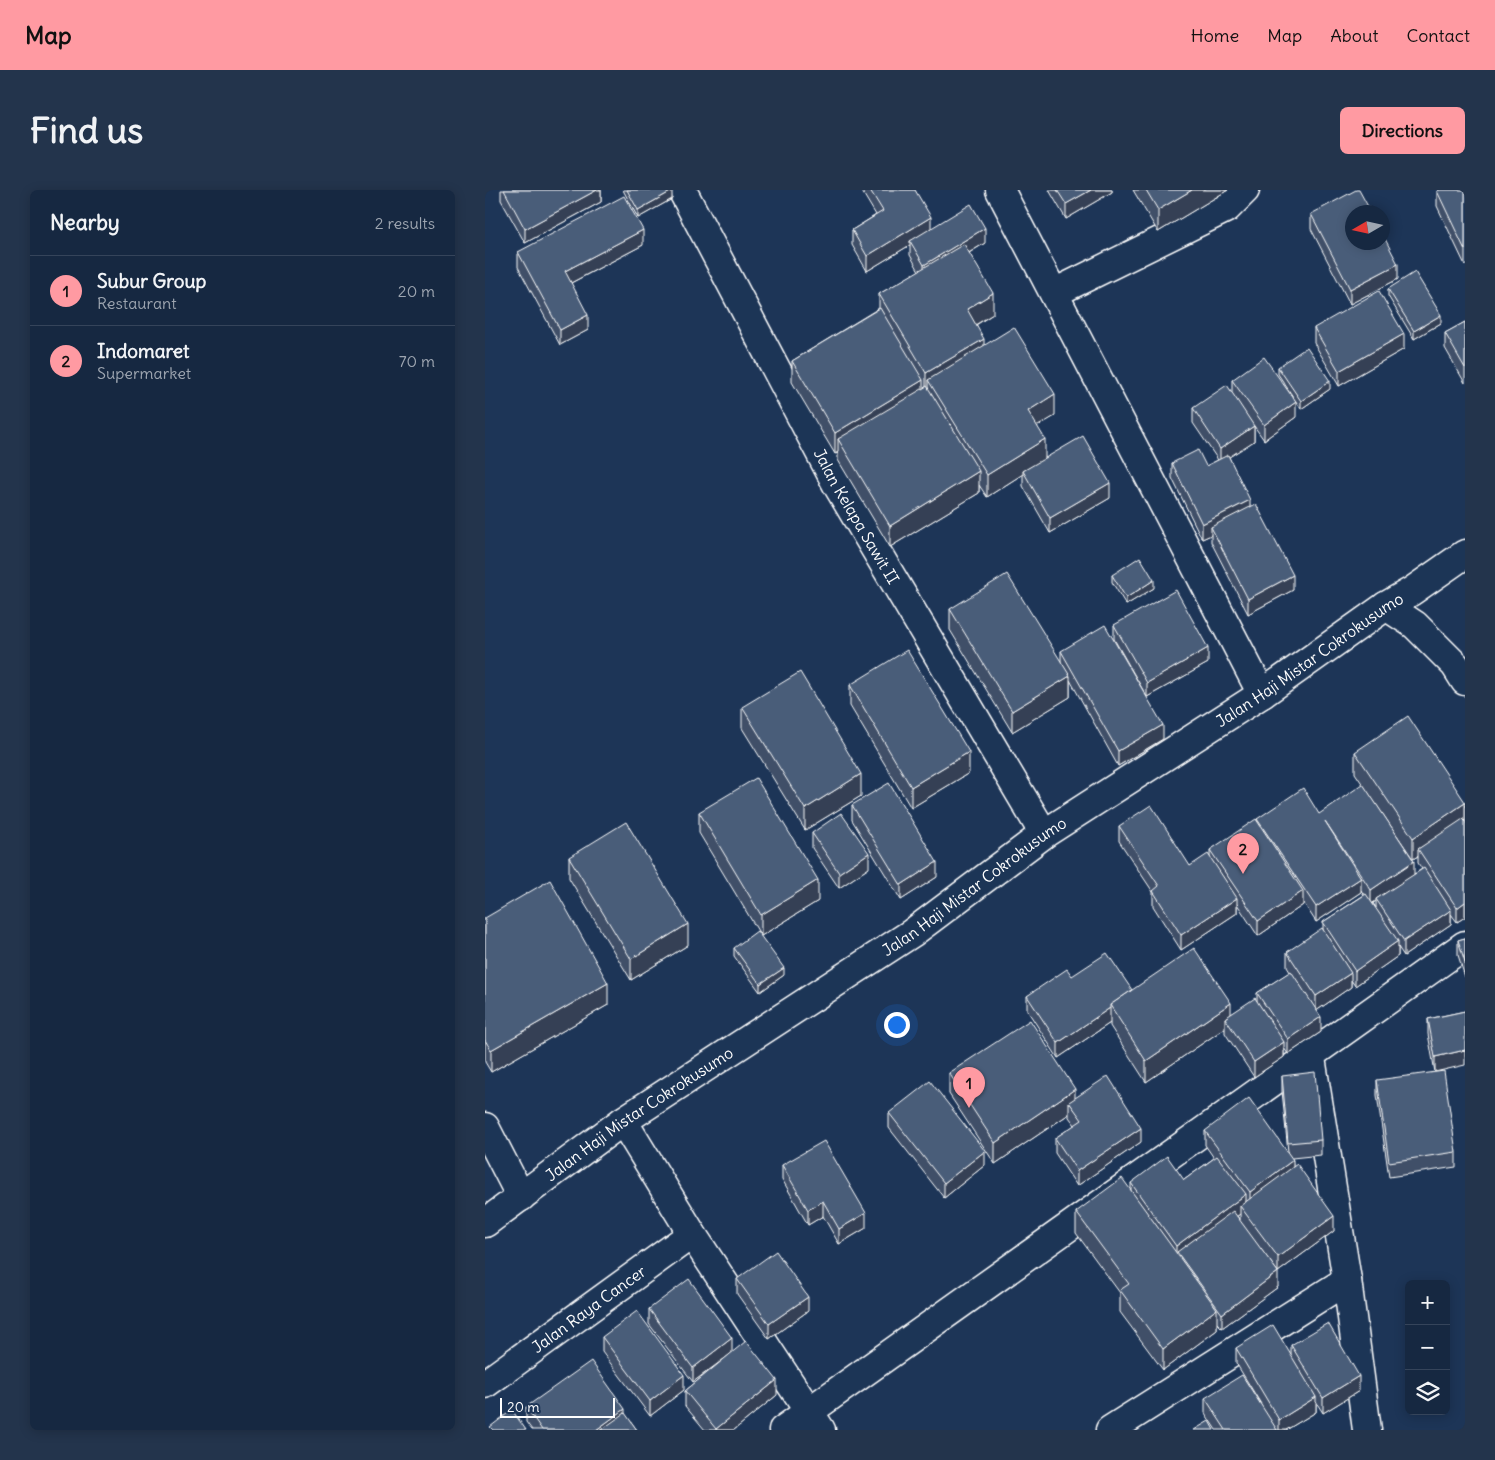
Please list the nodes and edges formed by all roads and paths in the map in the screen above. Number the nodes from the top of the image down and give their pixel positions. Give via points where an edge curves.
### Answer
1 (682, 190) edge
2 (1000, 190) edge
3 (1245, 190) edge
4 (1054, 293) junction
5 (1465, 554) edge
6 (1386, 606) junction
7 (1465, 681) edge
8 (1262, 694) junction
9 (1044, 834) junction
10 (1465, 945) edge
11 (1310, 1054) junction
12 (623, 1121) junction
13 (485, 1128) edge
14 (521, 1198) junction
15 (485, 1223) edge
16 (692, 1234) junction
17 (1347, 1280) junction
18 (485, 1384) edge
19 (815, 1421) edge
20 (783, 1430) edge
21 (1110, 1430) edge
22 (1367, 1430) edge

1 - 9 street, Jalan Kelapa Sawit II via 836,483
2 - 4 street
3 - 4 street via 1227,208
4 - 8 street
5 - 6 street, Jalan Haji Mistar Cokrokusumo
6 - 7 street via 1415,625 1455,666
6 - 8 street, Jalan Haji Mistar Cokrokusumo
8 - 9 street, Jalan Haji Mistar Cokrokusumo
9 - 12 street, Jalan Haji Mistar Cokrokusumo via 912,933
10 - 11 street
11 - 17 street
11 - 19 street
12 - 14 street, Jalan Haji Mistar Cokrokusumo
12 - 16 street
13 - 14 street
14 - 15 street, Jalan Haji Mistar Cokrokusumo
16 - 18 street, Jalan Raya Cancer
16 - 19 street
17 - 21 street
17 - 22 street
19 - 20 street

